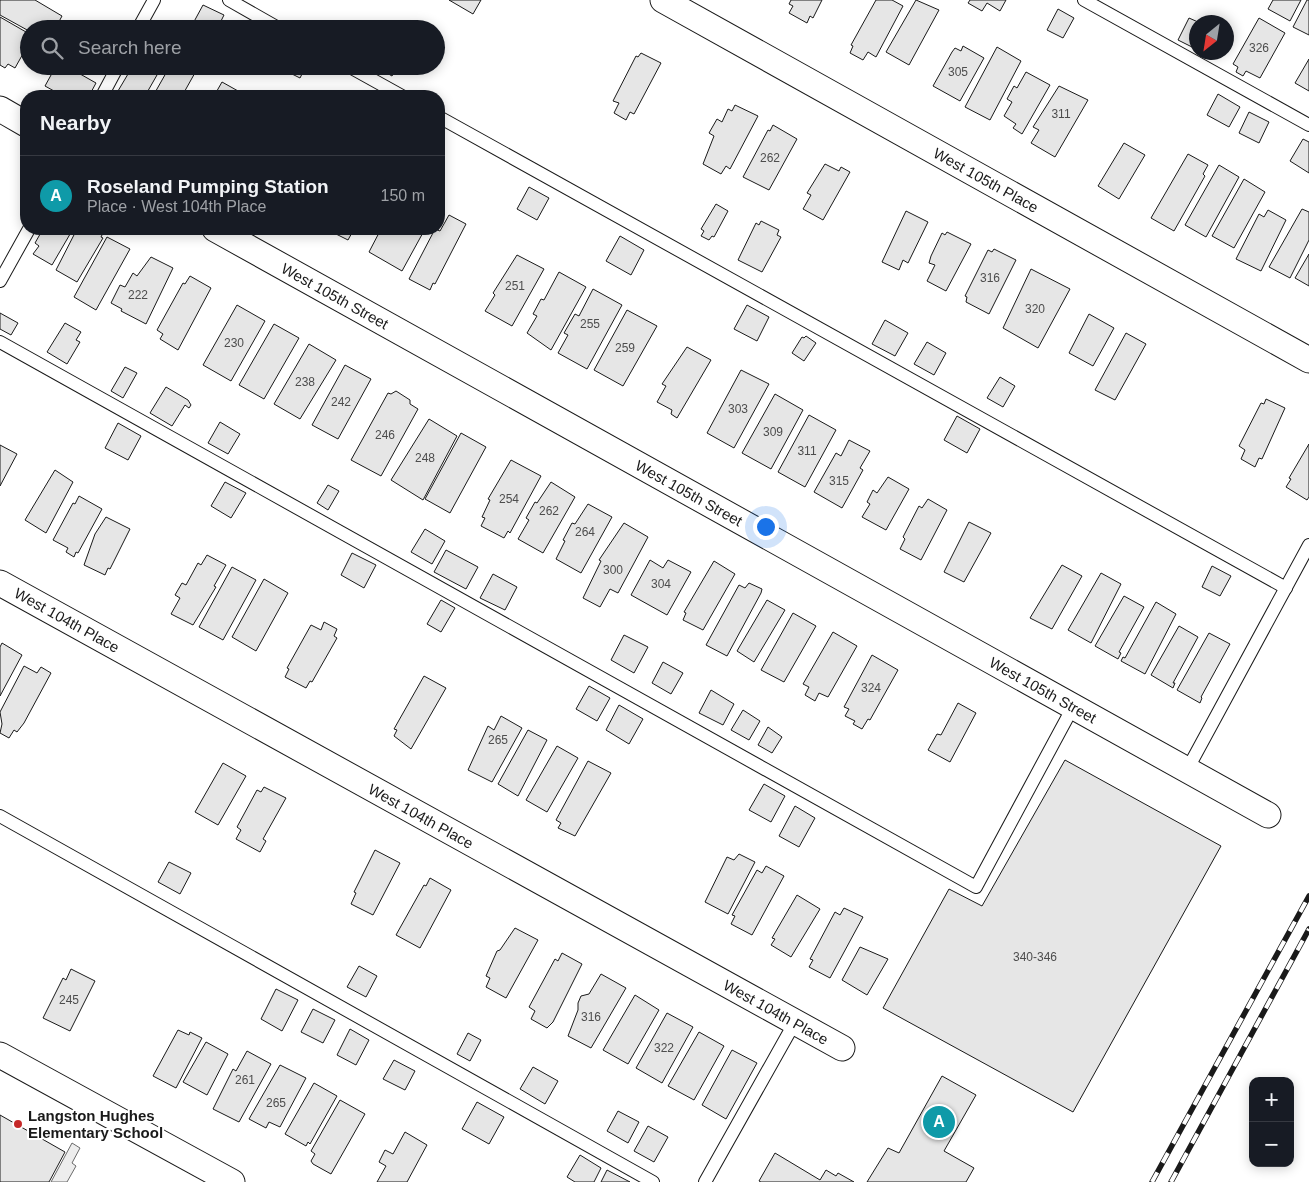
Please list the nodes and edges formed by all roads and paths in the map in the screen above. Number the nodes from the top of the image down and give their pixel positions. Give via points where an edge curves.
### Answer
1 (154, 0) edge
2 (228, 0) edge
3 (663, 0) edge
4 (1084, 0) edge
5 (143, 20) edge
6 (264, 20) edge
7 (113, 75) edge
8 (364, 75) edge
9 (105, 90) edge
10 (391, 90) edge
11 (0, 109) edge
12 (445, 120) edge
13 (20, 121) edge
14 (1309, 125) edge
15 (26, 235) edge
16 (226, 235) edge
17 (0, 281) edge
18 (0, 342) edge
19 (1309, 360) edge
20 (1309, 545) edge
21 (0, 583) edge
22 (1286, 588) junction
23 (1073, 707) junction
24 (1187, 770) junction
25 (1268, 815) dead end
26 (0, 816) edge
27 (795, 1022) junction
28 (842, 1048) dead end
29 (0, 1055) edge
30 (220, 1179) edge
31 (653, 1182) edge
32 (705, 1182) edge

1 - 5 lane
2 - 6 lane
3 - 19 street, West 105th Place
4 - 14 lane
7 - 9 lane
8 - 10 lane
11 - 13 street
12 - 22 lane
15 - 17 lane
16 - 23 street, West 105th Street
18 - 23 lane via 976,887
20 - 22 lane
21 - 27 street, West 104th Place
22 - 24 lane
23 - 24 street, West 105th Street
24 - 25 street, West 105th Street
26 - 31 lane
27 - 28 street, West 104th Place
27 - 32 lane
29 - 30 street

